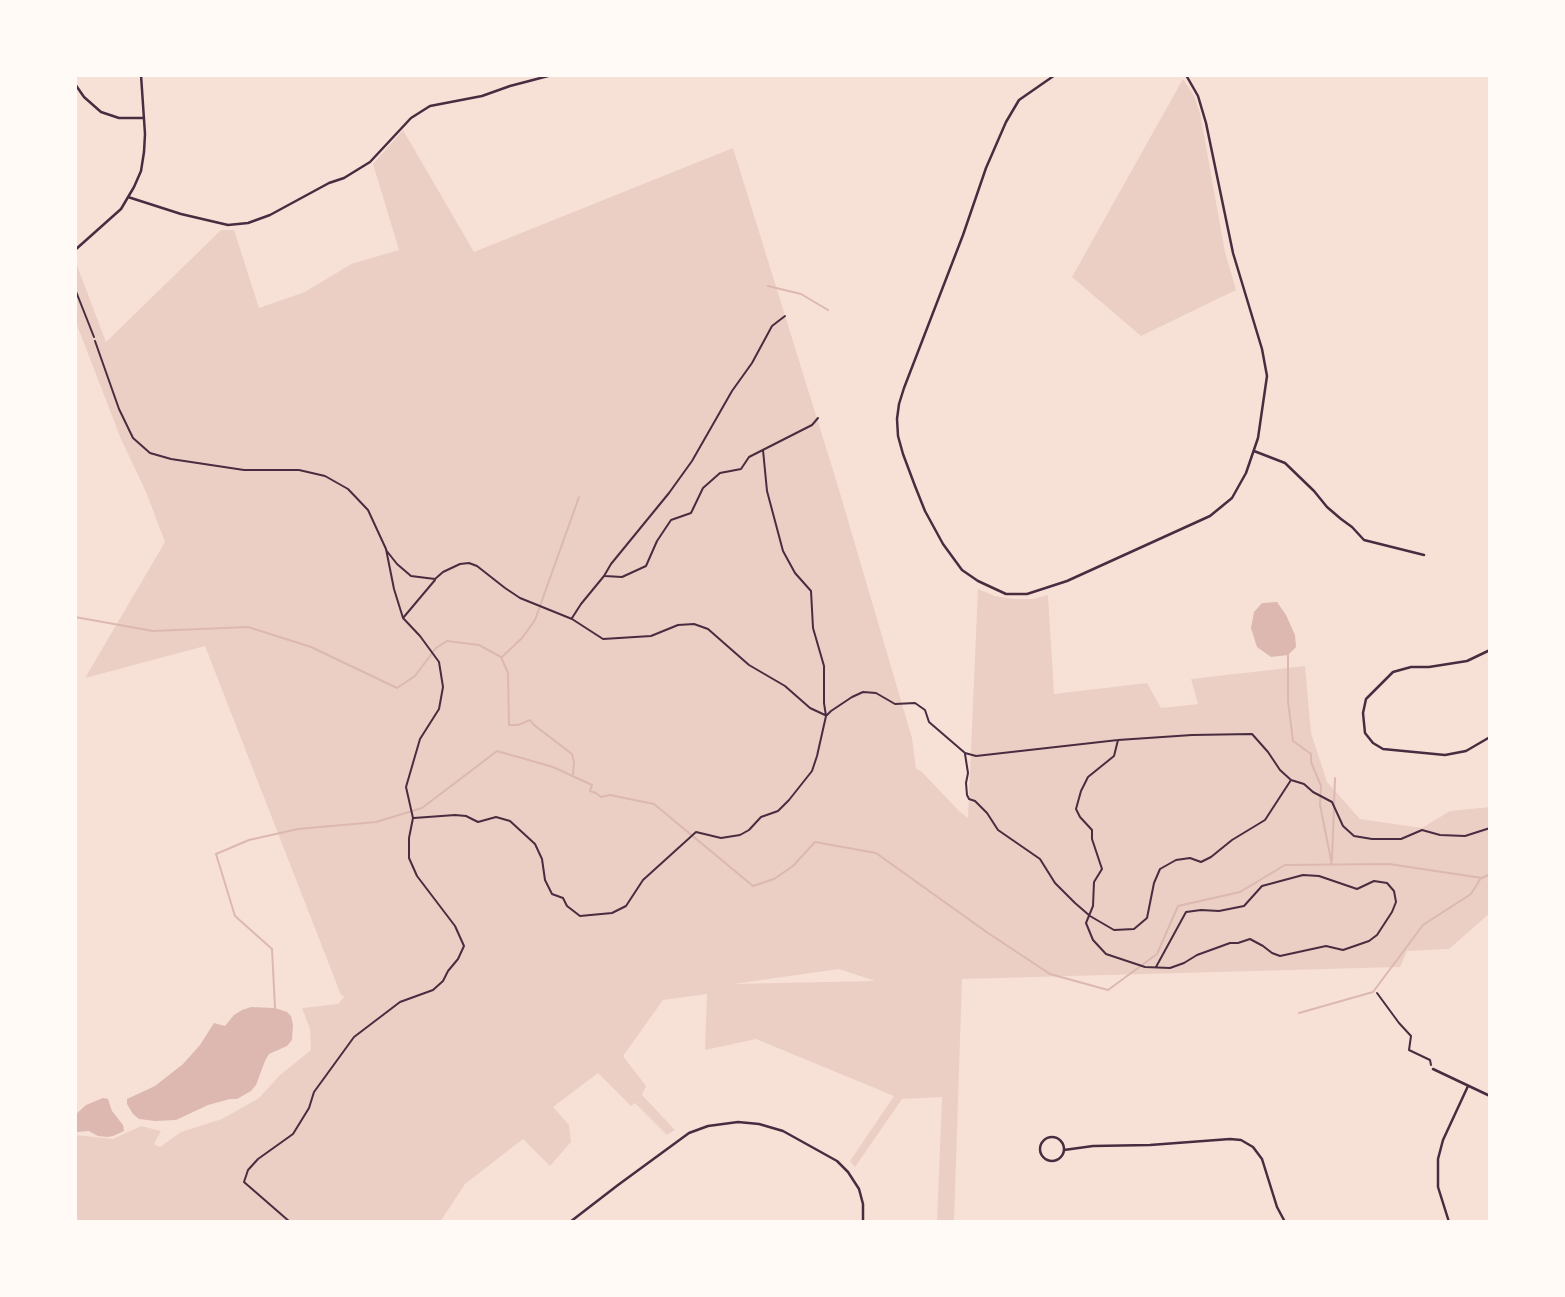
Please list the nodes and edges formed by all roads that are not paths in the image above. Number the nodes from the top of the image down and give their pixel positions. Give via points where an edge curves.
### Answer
1 (141, 75) edge
2 (552, 75) edge
3 (1055, 75) edge
4 (1186, 75) edge
5 (75, 84) edge
6 (144, 118) junction
7 (128, 197) junction
8 (75, 250) edge
9 (75, 289) edge
10 (94, 337) road end
11 (1254, 451) junction
12 (1424, 555) dead end
13 (1490, 650) edge
14 (1490, 737) edge
15 (1433, 1069) road end
16 (1468, 1086) junction
17 (1490, 1097) edge
18 (1064, 1150) junction
19 (570, 1222) edge
20 (863, 1222) edge
21 (1285, 1222) edge
22 (1449, 1222) edge

1 - 6 street
2 - 7 street via 430,106 411,118 370,162 248,223 228,225
3 - 11 street via 1019,100 1006,122 899,404 903,454 935,530 970,576 1006,594 1027,594 1067,581 1210,516 1232,498
4 - 11 street via 1206,123 1233,253 1267,376
5 - 6 street via 101,112
6 - 7 street via 141,171
7 - 8 street via 121,209
9 - 10 lane
11 - 12 street via 1285,463 1364,540
13 - 14 street via 1468,661 1393,672 1366,699 1363,713 1365,733 1383,749 1445,755 1466,751
15 - 16 street
16 - 17 street
16 - 22 street via 1438,1159 1438,1187
18 - 18 street via 1052,1161 1043,1157 1040,1149 1044,1141 1053,1138
18 - 21 street via 1230,1139 1245,1142 1262,1159
19 - 20 street via 689,1133 738,1122 783,1131 841,1165 859,1189

